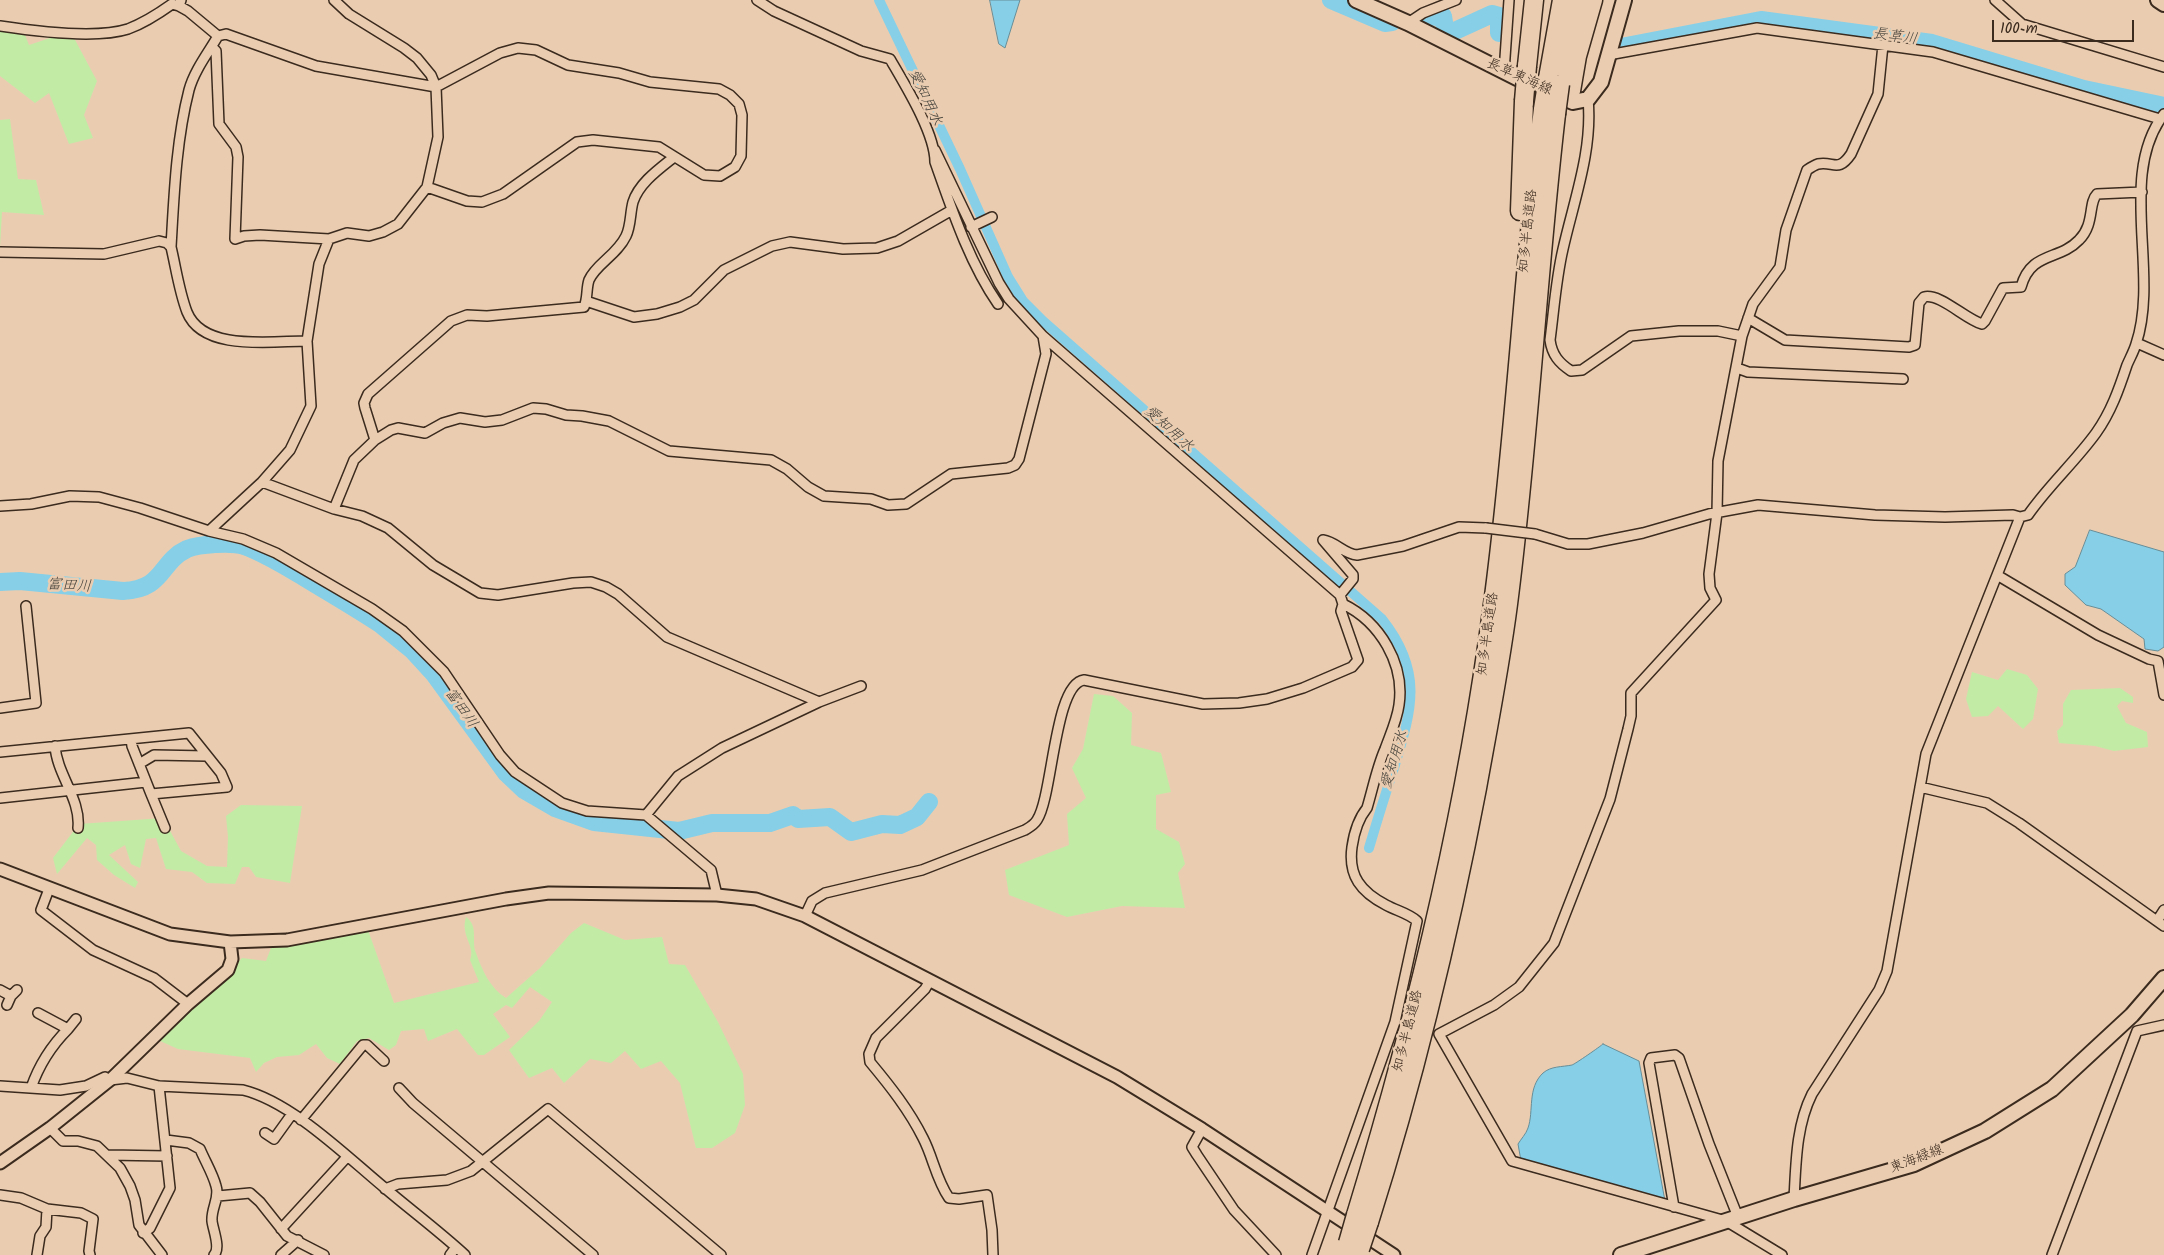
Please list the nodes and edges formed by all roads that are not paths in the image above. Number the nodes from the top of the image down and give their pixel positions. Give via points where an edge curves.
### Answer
1 (334, 0) edge
2 (757, 0) edge
3 (1356, 0) edge
4 (1509, 0) edge
5 (1534, 0) edge
6 (1562, 0) edge
7 (1576, 0) edge
8 (1593, 0) edge
9 (1624, 0) edge
10 (1995, 0) edge
11 (2158, 0) edge
12 (1453, 1) edge
13 (180, 3) edge
14 (2164, 4) edge
15 (1408, 23) junction
16 (0, 26) edge
17 (218, 36) junction
18 (1883, 45) junction
19 (212, 46) junction
20 (1608, 55) junction
21 (2164, 67) edge
22 (1504, 72) junction
23 (1560, 84) junction
24 (436, 87) junction
25 (1588, 99) junction
26 (1555, 114) junction
27 (2162, 116) edge
28 (935, 150) junction
29 (674, 157) junction
30 (427, 187) junction
31 (2142, 192) junction
32 (952, 210) junction
33 (992, 217) dead end
34 (971, 227) junction
35 (329, 239) junction
36 (171, 247) junction
37 (0, 252) edge
38 (586, 301) junction
39 (998, 304) dead end
40 (1522, 312) junction
41 (1748, 318) junction
42 (1043, 336) junction
43 (1742, 336) junction
44 (307, 341) junction
45 (2137, 343) junction
46 (2164, 355) edge
47 (1737, 368) junction
48 (1903, 379) dead end
49 (375, 440) junction
50 (262, 482) junction
51 (0, 506) edge
52 (334, 509) junction
53 (1717, 513) junction
54 (2020, 517) junction
55 (209, 531) junction
56 (1997, 575) junction
57 (1342, 599) junction
58 (26, 606) dead end
59 (861, 686) dead end
60 (2164, 695) edge
61 (819, 702) junction
62 (0, 708) edge
63 (131, 739) junction
64 (55, 746) junction
65 (0, 752) edge
66 (207, 756) junction
67 (139, 764) junction
68 (146, 782) junction
69 (1920, 787) junction
70 (70, 790) junction
71 (151, 794) junction
72 (0, 798) edge
73 (646, 815) junction
74 (78, 828) dead end
75 (165, 828) dead end
76 (0, 869) edge
77 (49, 889) junction
78 (717, 895) junction
79 (2164, 910) edge
80 (806, 916) junction
81 (2160, 924) edge
82 (230, 942) junction
83 (2164, 978) edge
84 (929, 982) junction
85 (0, 990) edge
86 (12, 997) dead end
87 (188, 1004) junction
88 (38, 1012) dead end
89 (76, 1019) dead end
90 (2127, 1019) junction
91 (2164, 1024) edge
92 (68, 1029) junction
93 (2137, 1031) junction
94 (384, 1061) dead end
95 (110, 1080) junction
96 (0, 1086) edge
97 (159, 1086) junction
98 (30, 1088) junction
99 (399, 1088) dead end
100 (292, 1114) junction
101 (301, 1120) junction
102 (50, 1128) junction
103 (1202, 1129) junction
104 (265, 1133) dead end
105 (166, 1140) junction
106 (108, 1155) junction
107 (167, 1156) junction
108 (347, 1157) junction
109 (483, 1161) junction
110 (0, 1163) edge
111 (385, 1189) junction
112 (0, 1195) edge
113 (218, 1196) junction
114 (1794, 1199) junction
115 (1674, 1207) junction
116 (47, 1209) junction
117 (1328, 1212) junction
118 (1362, 1218) junction
119 (1732, 1219) junction
120 (281, 1229) junction
121 (143, 1233) junction
122 (298, 1240) junction
123 (456, 1247) junction
124 (1352, 1250) edge
125 (37, 1255) edge
126 (90, 1255) edge
127 (162, 1255) edge
128 (214, 1255) edge
129 (281, 1255) edge
130 (324, 1255) edge
131 (450, 1255) edge
132 (465, 1255) edge
133 (593, 1255) edge
134 (721, 1255) edge
135 (993, 1255) edge
136 (1276, 1255) edge
137 (1312, 1255) edge
138 (1394, 1255) edge
139 (1621, 1255) edge
140 (1782, 1255) edge
141 (2052, 1255) edge

1 - 24 street via 349,14 417,58 431,74
2 - 28 street via 861,51 890,59
3 - 15 main road, 長草東海線
4 - 22 street
5 - 40 highway, bridge via 1524,100 1518,269
6 - 23 highway, 知多半島道路
7 - 23 highway, 知多半島道路
8 - 23 highway via 1577,56
9 - 20 main road
10 - 21 street via 2022,24
11 - 14 main road
12 - 15 street
13 - 16 street via 117,32 90,34
13 - 17 street
15 - 22 main road, 長草東海線
17 - 19 street
17 - 24 street via 226,34 316,66
18 - 20 street via 1757,28
18 - 27 street via 1933,52
18 - 41 street via 1878,94 1851,154 1837,166 1819,164 1807,170 1786,230 1780,267 1753,304
19 - 35 street via 216,51 220,124 236,148 238,157 235,239 260,235
19 - 36 street via 189,89
20 - 25 main road via 1601,82
22 - 25 main road, 長草東海線 via 1573,102
23 - 26 highway, 知多半島道路, bridge
23 - 26 highway
24 - 29 street via 500,53 518,48 536,50 568,65 650,82 719,89 730,95 742,115 741,156 735,167 720,176 704,175
24 - 30 street via 438,137
25 - 43 street via 1587,145 1562,252 1550,340 1552,352 1571,372 1582,370 1631,336 1718,331
26 - 40 highway, 知多半島道路
26 - 118 highway, 知多半島道路 via 1515,543 1483,754 1461,874 1430,1006 1409,1086
27 - 31 street via 2146,146
28 - 32 street via 935,162
28 - 34 street
29 - 30 street via 659,147 593,140 577,142 503,194 482,202 467,201
29 - 38 street via 641,188 634,200 627,235 617,252 599,267 589,281
30 - 35 street via 398,224 383,232 368,236 347,233
31 - 41 street via 2097,194 2089,224 2078,242 2067,250 2038,261 2021,287 2003,288 1982,324 1929,296 1924,296 1919,303 1915,344 1909,347 1785,340
31 - 45 street via 2144,300
32 - 38 street via 898,241 877,248 843,250 790,242 772,246 724,270 694,300 657,314 634,317
32 - 39 street
33 - 34 street
34 - 42 street via 1009,299
35 - 44 street via 319,264
36 - 37 street via 159,241 104,254
36 - 44 street via 187,313 194,325 210,336 228,341
38 - 49 street via 584,307 492,316 468,315 451,321 368,394 364,403
40 - 118 highway, 知多半島道路 via 1501,542 1470,751 1447,871
41 - 43 street
42 - 49 street via 1046,354 1015,465 951,474 906,504 888,505 871,499 824,496 771,460 669,451 609,421 538,408 502,420 485,422 460,418 425,433 398,428
42 - 57 street
43 - 47 street
44 - 50 street via 311,406 290,450
45 - 46 street
45 - 54 street via 2118,393 2095,434 2028,515
47 - 48 street via 1748,372
47 - 53 street via 1718,461
49 - 52 street via 354,460
50 - 52 street
50 - 55 street
51 - 55 street via 70,496 99,497
52 - 61 street via 362,516 388,528 433,565 480,593 498,595 591,582 606,587 667,637
53 - 54 street via 1758,505 1875,515
53 - 57 street, bridge via 1588,544 1568,544 1535,534 1459,527 1403,546 1357,555 1324,540 1353,575
53 - 115 street via 1709,574 1710,588 1716,600 1631,693 1628,729 1610,799 1554,943 1519,987 1494,1005 1439,1034 1512,1161
54 - 56 street
55 - 73 street via 243,539 276,553 372,609 403,631 444,672 500,755 534,786 562,802 587,811
56 - 60 street via 2098,635 2158,661
56 - 69 street via 1936,724
57 - 80 street via 1341,611 1358,660 1352,667 1303,688 1267,699 1203,704 1078,680 1072,686 1061,718 1042,810 1033,826 922,870 825,893 812,901
57 - 117 street via 1368,621 1384,641 1394,659 1400,693 1389,741 1367,808 1353,837 1354,879 1374,898 1417,921 1395,1022
58 - 62 street via 36,704
59 - 61 street
61 - 73 street via 722,748 678,776
63 - 64 street
63 - 66 street via 189,733
63 - 67 street
64 - 65 street
64 - 70 street
66 - 67 street via 154,755
66 - 71 street via 221,773 227,787
67 - 68 street
68 - 70 street
68 - 71 street
69 - 81 street via 1987,803
69 - 114 street via 1887,971 1879,990 1804,1109
70 - 72 street
70 - 74 street via 79,818
71 - 75 street
73 - 78 street via 711,870
76 - 77 street
77 - 82 street via 170,934
77 - 87 street via 41,910 93,950 154,978
78 - 80 street via 756,899
78 - 82 street via 548,893 287,940
79 - 81 street
80 - 84 street
82 - 87 street via 232,960 228,970
83 - 90 main road, 東海緑線
84 - 103 street via 1116,1077
84 - 135 street via 876,1038 869,1054 870,1062 905,1105 924,1138 949,1198 987,1195
85 - 86 street
87 - 95 street
88 - 92 street
89 - 92 street
90 - 93 street
90 - 114 main road, 東海緑線 via 2052,1089 1985,1131 1914,1164
91 - 93 street
92 - 98 street via 52,1044
93 - 141 street
94 - 101 street via 363,1045
95 - 97 street via 127,1078
95 - 98 street via 105,1077 75,1089
95 - 102 street
96 - 98 street
97 - 100 street via 253,1092
97 - 105 street
99 - 109 street
100 - 101 street
100 - 104 street via 274,1139
101 - 108 street
102 - 106 street via 63,1141 90,1142
102 - 110 street
103 - 117 street
103 - 136 street via 1192,1147 1234,1210
105 - 107 street
105 - 113 street via 189,1143 200,1150
106 - 107 street
106 - 121 street via 130,1186
107 - 121 street via 170,1188 150,1228
108 - 111 street
108 - 120 street
109 - 111 street via 471,1171 447,1180 398,1184
109 - 133 street
109 - 134 street via 548,1109
111 - 123 street
112 - 116 street via 21,1198
113 - 120 street via 250,1193
113 - 128 street via 212,1211 217,1249
114 - 119 main road, 東海緑線
115 - 119 street
115 - 119 street via 1649,1063 1651,1058 1675,1054 1680,1058 1716,1162
116 - 125 street via 46,1227 40,1236
116 - 126 street via 81,1213 93,1219
117 - 137 street
117 - 138 street
118 - 124 highway, 知多半島道路, bridge
119 - 139 main road, 東海緑線
119 - 140 street
120 - 122 street via 287,1236
121 - 127 street
122 - 129 street
122 - 130 street
123 - 131 street
123 - 132 street

